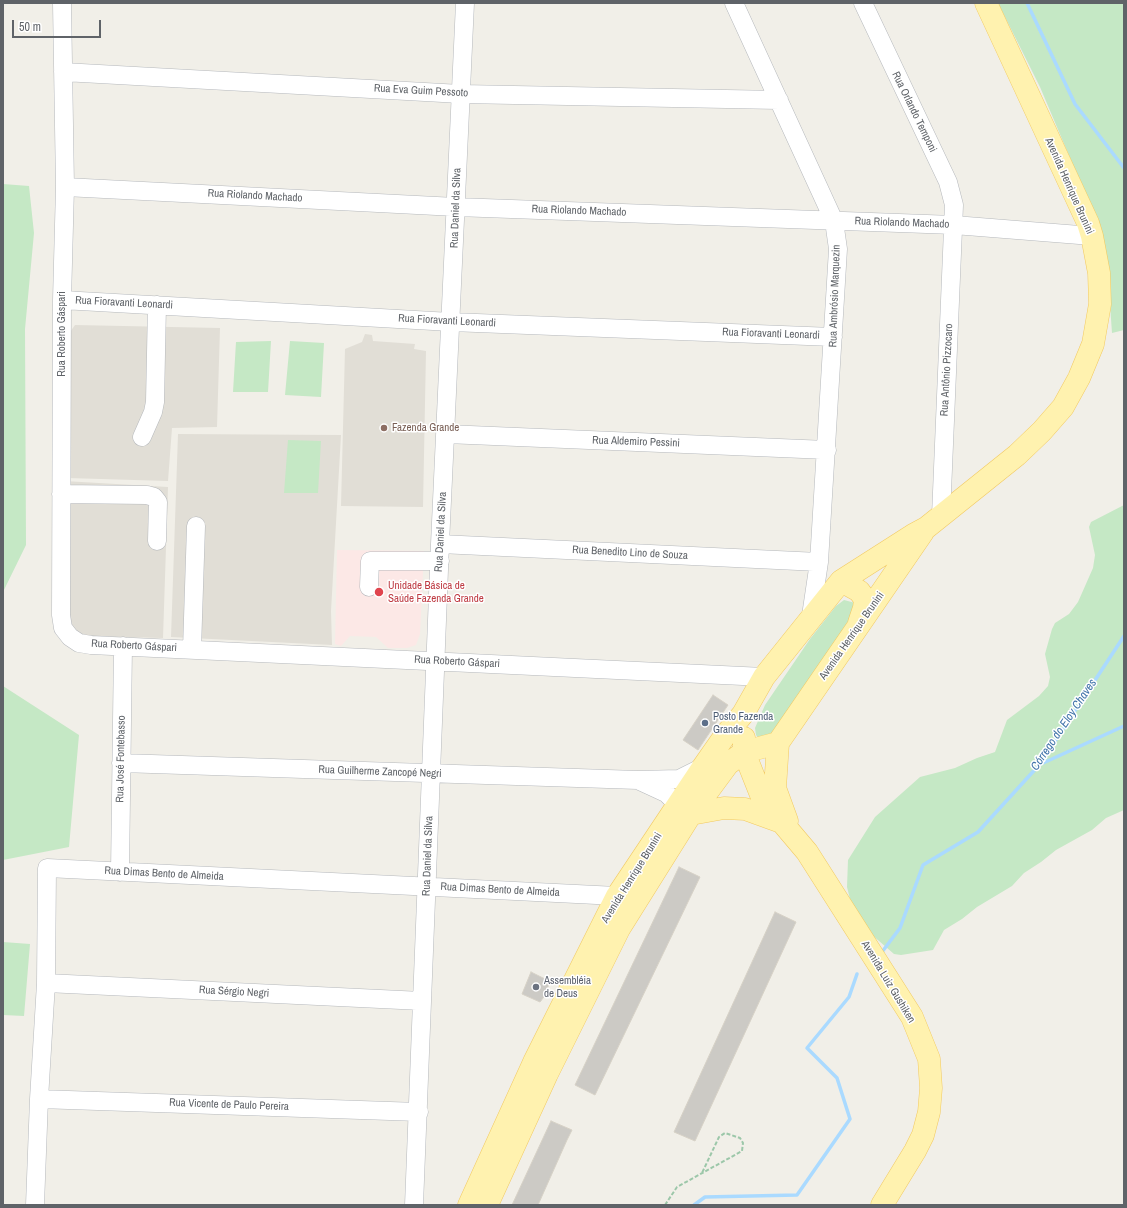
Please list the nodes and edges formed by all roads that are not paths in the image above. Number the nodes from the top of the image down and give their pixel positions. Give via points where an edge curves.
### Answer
1 (62, 3) edge
2 (465, 3) edge
3 (734, 3) edge
4 (863, 3) edge
5 (986, 3) edge
6 (63, 72) junction
7 (461, 94) junction
8 (780, 100) junction
9 (65, 187) junction
10 (456, 207) junction
11 (834, 221) junction
12 (954, 225) junction
13 (1092, 236) junction
14 (62, 300) junction
15 (157, 305) junction
16 (451, 322) junction
17 (833, 337) junction
18 (446, 434) junction
19 (142, 437) dead end
20 (827, 450) junction
21 (61, 494) junction
22 (934, 522) junction
23 (196, 526) dead end
24 (157, 541) dead end
25 (440, 553) junction
26 (819, 562) junction
27 (841, 581) junction
28 (368, 587) dead end
29 (811, 616) junction
30 (857, 630) junction
31 (123, 646) junction
32 (192, 649) junction
33 (436, 661) junction
34 (764, 677) junction
35 (743, 714) junction
36 (778, 743) junction
37 (744, 752) junction
38 (121, 763) junction
39 (702, 767) junction
40 (431, 774) junction
41 (638, 780) junction
42 (684, 809) junction
43 (788, 830) junction
44 (120, 872) junction
45 (427, 886) junction
46 (617, 896) junction
47 (46, 983) junction
48 (422, 1001) junction
49 (39, 1099) junction
50 (419, 1112) junction
51 (35, 1205) edge
52 (414, 1205) edge
53 (469, 1205) edge
54 (487, 1205) edge
55 (882, 1205) edge

1 - 6 street, Rua Roberto Gáspari
2 - 7 street, Rua Daniel da Silva
3 - 8 street, Rua Ambrósio Marquezin
4 - 12 street, Rua Orlando Temponi via 948,182 954,205
5 - 13 main road, Avenida Henrique Brunini
6 - 7 street, Rua Eva Guim Pessoto
6 - 9 street, Rua Roberto Gáspari
7 - 8 street, Rua Eva Guim Pessoto
7 - 10 street, Rua Daniel da Silva
8 - 11 street, Rua Ambrósio Marquezin
9 - 10 street, Rua Riolando Machado
9 - 14 street, Rua Roberto Gáspari
10 - 11 street, Rua Riolando Machado
10 - 16 street, Rua Daniel da Silva
11 - 12 street, Rua Riolando Machado
11 - 17 street, Rua Ambrósio Marquezin via 838,249
12 - 13 street, Rua Riolando Machado
12 - 22 street, Rua Antônio Pizzocaro
13 - 22 main road, Avenida Henrique Brunini via 1099,273 1100,304 1093,344 1063,407 1018,455
14 - 15 street, Rua Fioravanti Leonardi
14 - 21 street, Rua Roberto Gáspari
15 - 16 street, Rua Fioravanti Leonardi
15 - 19 street via 155,402
16 - 17 street, Rua Fioravanti Leonardi
16 - 18 street, Rua Daniel da Silva
17 - 20 street, Rua Ambrósio Marquezin
18 - 20 street, Rua Aldemiro Pessini
18 - 25 street, Rua Daniel da Silva
20 - 26 street, Rua Ambrósio Marquezin
21 - 24 street via 147,495 154,498 158,502
21 - 31 street, Rua Roberto Gáspari via 63,628 79,643
22 - 27 main road, Avenida Henrique Brunini
22 - 30 main road, Avenida Henrique Brunini
23 - 32 street
25 - 26 street, Rua Benedito Lino de Souza
25 - 28 street, Rua Benedito Lino de Souza via 370,561
25 - 33 street, Rua Daniel da Silva
26 - 27 street
26 - 29 street, Rua Ambrósio Marquezin
27 - 29 main road, Avenida Henrique Brunini
27 - 30 main road via 859,591 865,599
29 - 34 main road, Avenida Henrique Brunini
30 - 36 main road, Avenida Henrique Brunini
31 - 32 street, Rua Roberto Gáspari
31 - 38 street, Rua José Fontebasso
32 - 33 street, Rua Roberto Gáspari
33 - 34 street, Rua Roberto Gáspari
33 - 40 street, Rua Daniel da Silva
34 - 35 main road, Avenida Henrique Brunini
35 - 37 main road
35 - 39 main road, Avenida Henrique Brunini
36 - 37 main road
36 - 43 main road, Avenida Luiz Gushiken via 775,788
37 - 42 main road, Avenida Henrique Brunini via 721,771
37 - 43 main road, Avenida Luiz Gushiken via 763,800
38 - 40 street, Rua Guilherme Zancopé Negri
38 - 44 street, Rua José Fontebasso
39 - 41 street, Rua Guilherme Zancopé Negri via 679,779
39 - 42 main road, Avenida Henrique Brunini
40 - 41 street, Rua Guilherme Zancopé Negri
40 - 45 street, Rua Daniel da Silva
41 - 42 street, Rua Guilherme Zancopé Negri via 666,794
42 - 43 main road via 745,809
42 - 46 main road, Avenida Henrique Brunini
42 - 54 main road, Avenida Henrique Brunini via 619,929 547,1074
43 - 55 main road, Avenida Luiz Gushiken via 807,852 912,1017 929,1059 931,1088 929,1112 923,1134
44 - 45 street, Rua Dimas Bento de Almeida
44 - 47 street, Rua Dimas Bento de Almeida via 47,868
45 - 46 street, Rua Dimas Bento de Almeida
45 - 48 street, Rua Daniel da Silva
46 - 53 main road, Avenida Henrique Brunini via 534,1062
47 - 48 street, Rua Sérgio Negri
47 - 49 street, Rua Dimas Bento de Almeida
48 - 50 street, Rua Daniel da Silva
49 - 50 street, Rua Vicente de Paulo Pereira
49 - 51 street, Rua Dimas Bento de Almeida
50 - 52 street, Rua Daniel da Silva

